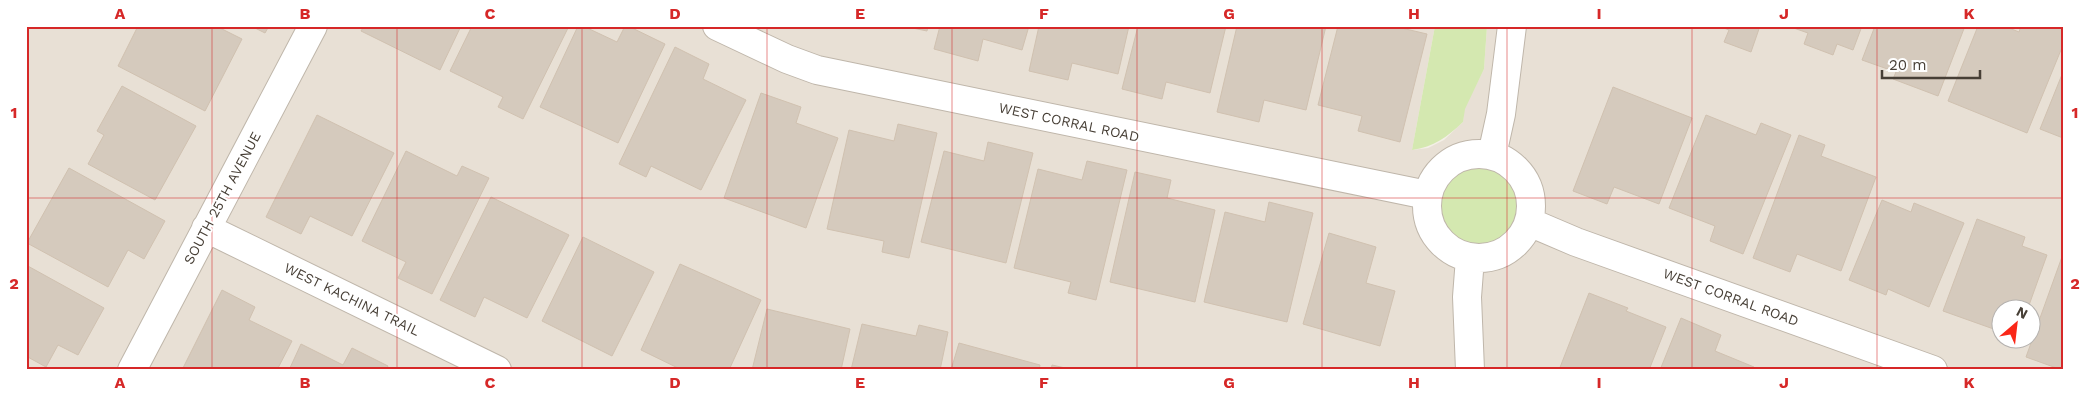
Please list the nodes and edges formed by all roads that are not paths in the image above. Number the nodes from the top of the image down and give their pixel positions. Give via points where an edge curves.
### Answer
1 (313, 26) edge
2 (717, 26) edge
3 (1512, 26) edge
4 (1492, 155) junction
5 (1427, 196) junction
6 (1529, 222) junction
7 (206, 228) junction
8 (1470, 258) junction
9 (132, 370) edge
10 (497, 370) edge
11 (1470, 370) edge
12 (1933, 370) edge

1 - 7 street, SOUTH 25TH AVENUE
2 - 5 street, WEST CORRAL ROAD via 817,70
3 - 4 street via 1501,114
4 - 5 street via 1467,155 1448,163 1437,174
4 - 6 street via 1514,167 1529,189
5 - 8 street via 1427,215 1432,230 1443,245
6 - 8 street via 1514,245 1496,256
6 - 12 street, WEST CORRAL ROAD via 1576,242
7 - 9 street, SOUTH 25TH AVENUE
7 - 10 street, WEST KACHINA TRAIL
8 - 11 street

